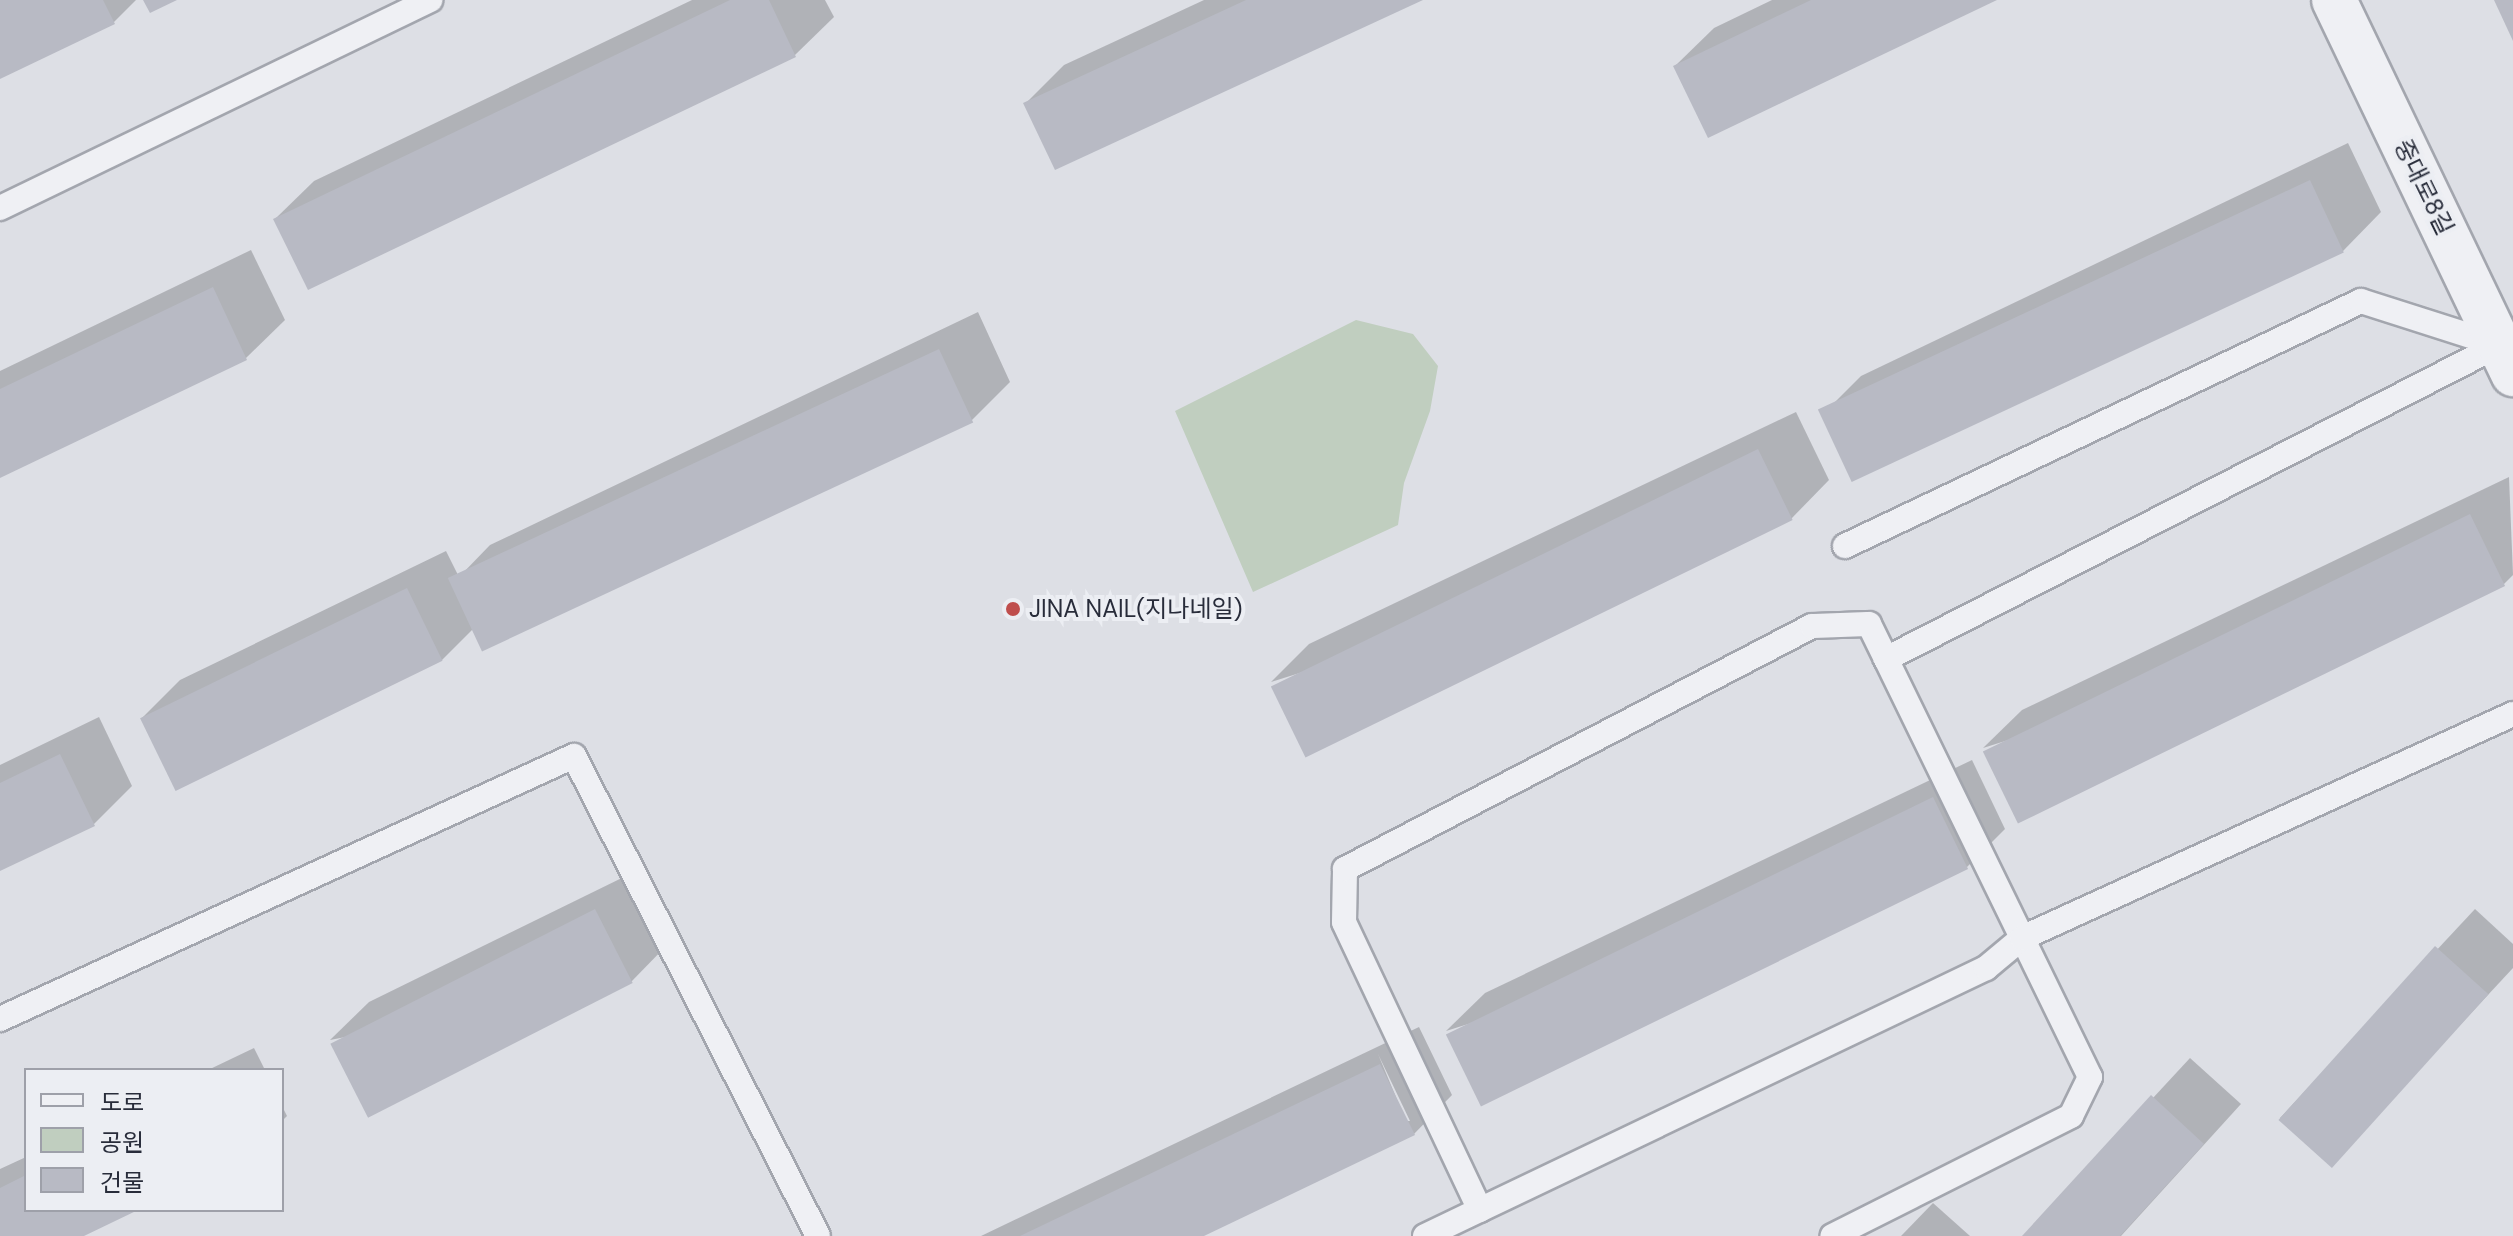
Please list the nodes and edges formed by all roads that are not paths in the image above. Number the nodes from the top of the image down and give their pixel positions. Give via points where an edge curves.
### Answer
1 (430, 0) edge
2 (2334, 0) edge
3 (0, 208) edge
4 (2506, 360) edge
5 (1845, 546) dead end
6 (1886, 659) junction
7 (2513, 714) edge
8 (2022, 938) junction
9 (0, 1019) edge
10 (1480, 1210) junction
11 (818, 1236) edge
12 (1425, 1236) edge
13 (1832, 1236) edge

1 - 3 lane
2 - 4 street, 중대로8길
4 - 5 lane via 2361,301
4 - 6 lane
6 - 8 lane
6 - 10 lane via 1869,624 1812,626 1345,869 1344,922
7 - 8 lane
8 - 10 lane via 1986,968
8 - 13 lane via 2090,1077 2071,1116
9 - 11 lane via 574,756
10 - 12 lane

